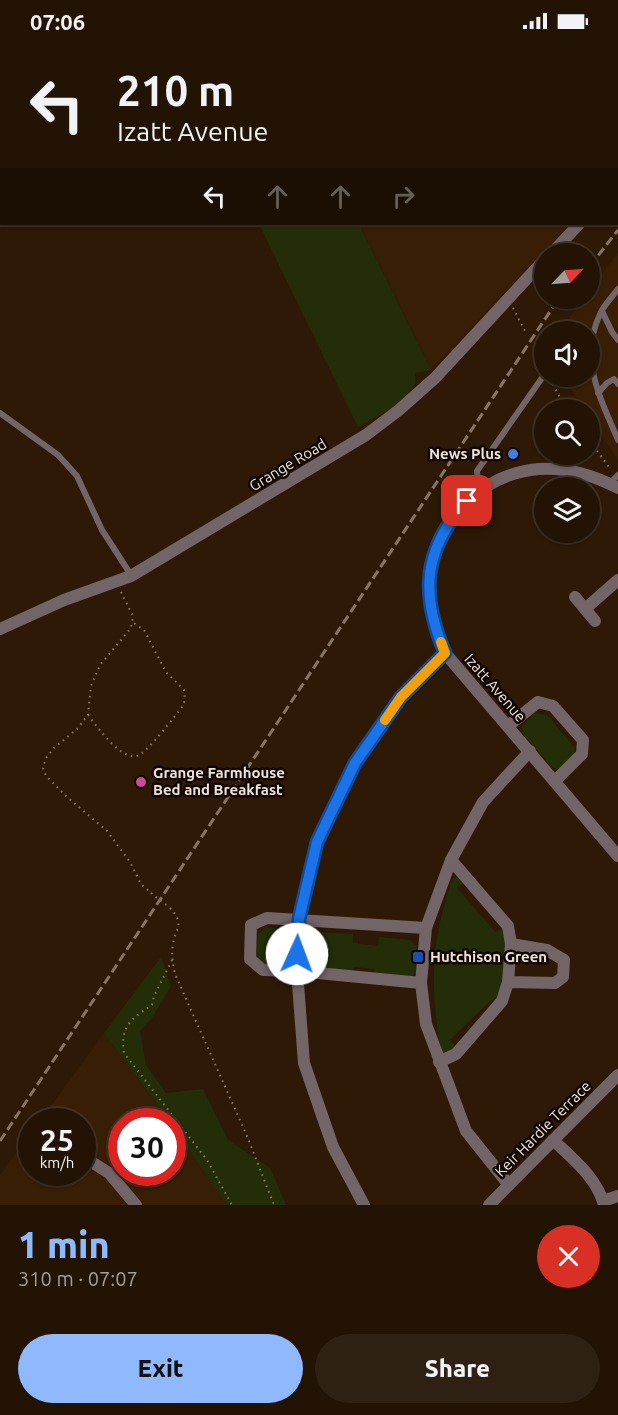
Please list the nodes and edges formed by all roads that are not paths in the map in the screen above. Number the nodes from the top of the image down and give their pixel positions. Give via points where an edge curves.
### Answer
1 (578, 225) edge
2 (561, 243) edge
3 (534, 271) edge
4 (617, 294) edge
5 (602, 311) junction
6 (618, 339) edge
7 (618, 384) edge
8 (536, 387) edge
9 (598, 393) junction
10 (0, 414) edge
11 (618, 440) edge
12 (616, 480) edge
13 (485, 487) junction
14 (131, 576) junction
15 (618, 580) edge
16 (575, 597) dead end
17 (585, 609) junction
18 (596, 621) dead end
19 (0, 629) edge
20 (445, 653) junction
21 (508, 726) junction
22 (530, 751) junction
23 (555, 780) junction
24 (618, 855) edge
25 (451, 860) junction
26 (299, 919) junction
27 (426, 928) junction
28 (512, 944) junction
29 (297, 971) junction
30 (508, 982) junction
31 (421, 983) junction
32 (439, 1062) junction
33 (618, 1075) edge
34 (553, 1140) junction
35 (96, 1165) edge
36 (509, 1185) junction
37 (618, 1196) edge
38 (603, 1203) edge
39 (136, 1205) edge
40 (364, 1205) edge
41 (489, 1205) edge

1 - 2 street
3 - 14 street, Grange Road via 435,378 366,435
4 - 5 lane
5 - 6 lane
5 - 9 lane via 591,352
7 - 9 lane via 614,379
8 - 13 lane via 477,471 478,482
9 - 11 lane
10 - 14 lane via 58,455 77,476 102,530
12 - 13 street, Izatt Avenue via 558,469 537,470
13 - 20 street, Izatt Avenue via 453,516 434,556 429,579 431,606 435,630
14 - 19 street, Grange Road
15 - 17 street
16 - 17 street
17 - 18 street
20 - 21 street, Izatt Avenue
20 - 26 street via 401,697 355,763 317,842
21 - 22 street, Izatt Avenue
21 - 23 street via 538,702 553,706 583,740 582,754
22 - 23 street, Izatt Avenue
22 - 25 street via 483,802
23 - 24 street, Izatt Avenue
25 - 27 street
25 - 28 street via 508,926
26 - 27 street
26 - 29 street
26 - 29 street via 267,918 251,925 250,948 250,959 263,970
27 - 31 street
28 - 30 street
28 - 30 street via 547,950 564,960 562,977 555,983
29 - 31 street
29 - 40 street via 304,1063 333,1147
30 - 32 street via 502,1001 456,1054
31 - 32 street via 426,1024
32 - 36 street via 466,1131
33 - 34 street, Keir Hardie Terrace
34 - 36 street, Keir Hardie Terrace
34 - 38 street via 583,1168
35 - 39 street via 109,1173
36 - 41 street, Keir Hardie Terrace
37 - 38 street

